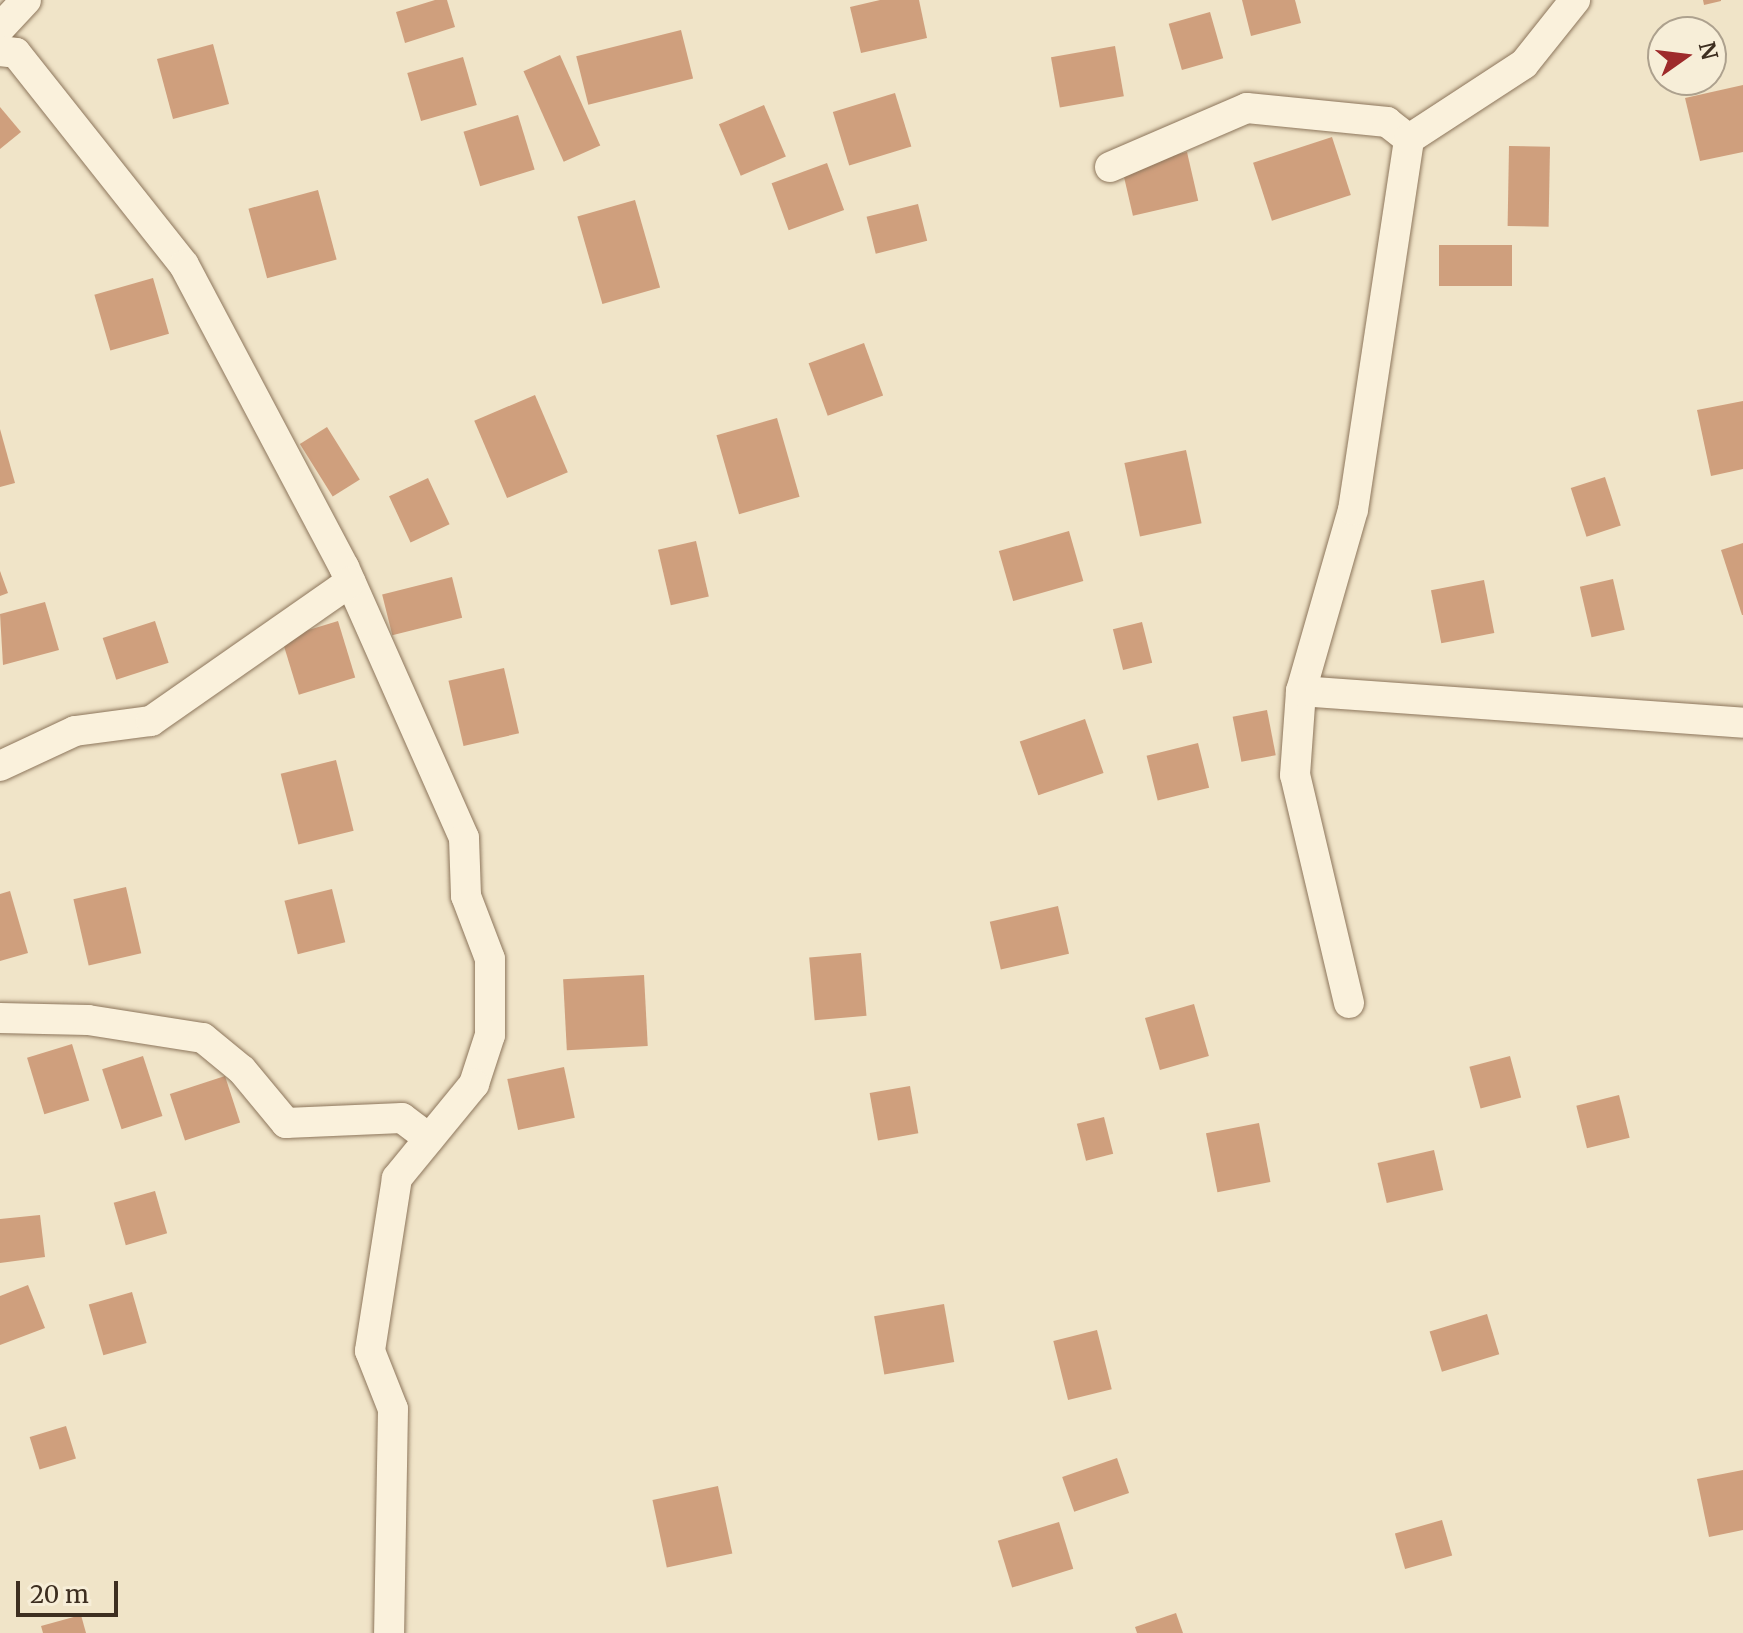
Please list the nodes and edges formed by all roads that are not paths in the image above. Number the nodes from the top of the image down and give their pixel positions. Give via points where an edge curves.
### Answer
1 (26, 0) edge
2 (1575, 0) edge
3 (0, 28) edge
4 (0, 51) edge
5 (1409, 139) junction
6 (1110, 167) dead end
7 (350, 582) junction
8 (1301, 691) junction
9 (1743, 723) edge
10 (0, 766) edge
11 (1349, 1003) dead end
12 (0, 1018) edge
13 (429, 1138) junction
14 (389, 1633) edge

1 - 3 street
2 - 5 street via 1524,64
4 - 7 street via 16,53 184,265
5 - 6 street via 1387,122 1247,108
5 - 8 street via 1353,510
7 - 10 street via 151,721 75,731
7 - 13 street via 464,838 466,896 490,959 490,1035 474,1084
8 - 9 street
8 - 11 street via 1295,775
12 - 13 street via 88,1020 203,1038 242,1070 286,1123 402,1118
13 - 14 street via 397,1178 370,1351 393,1409

